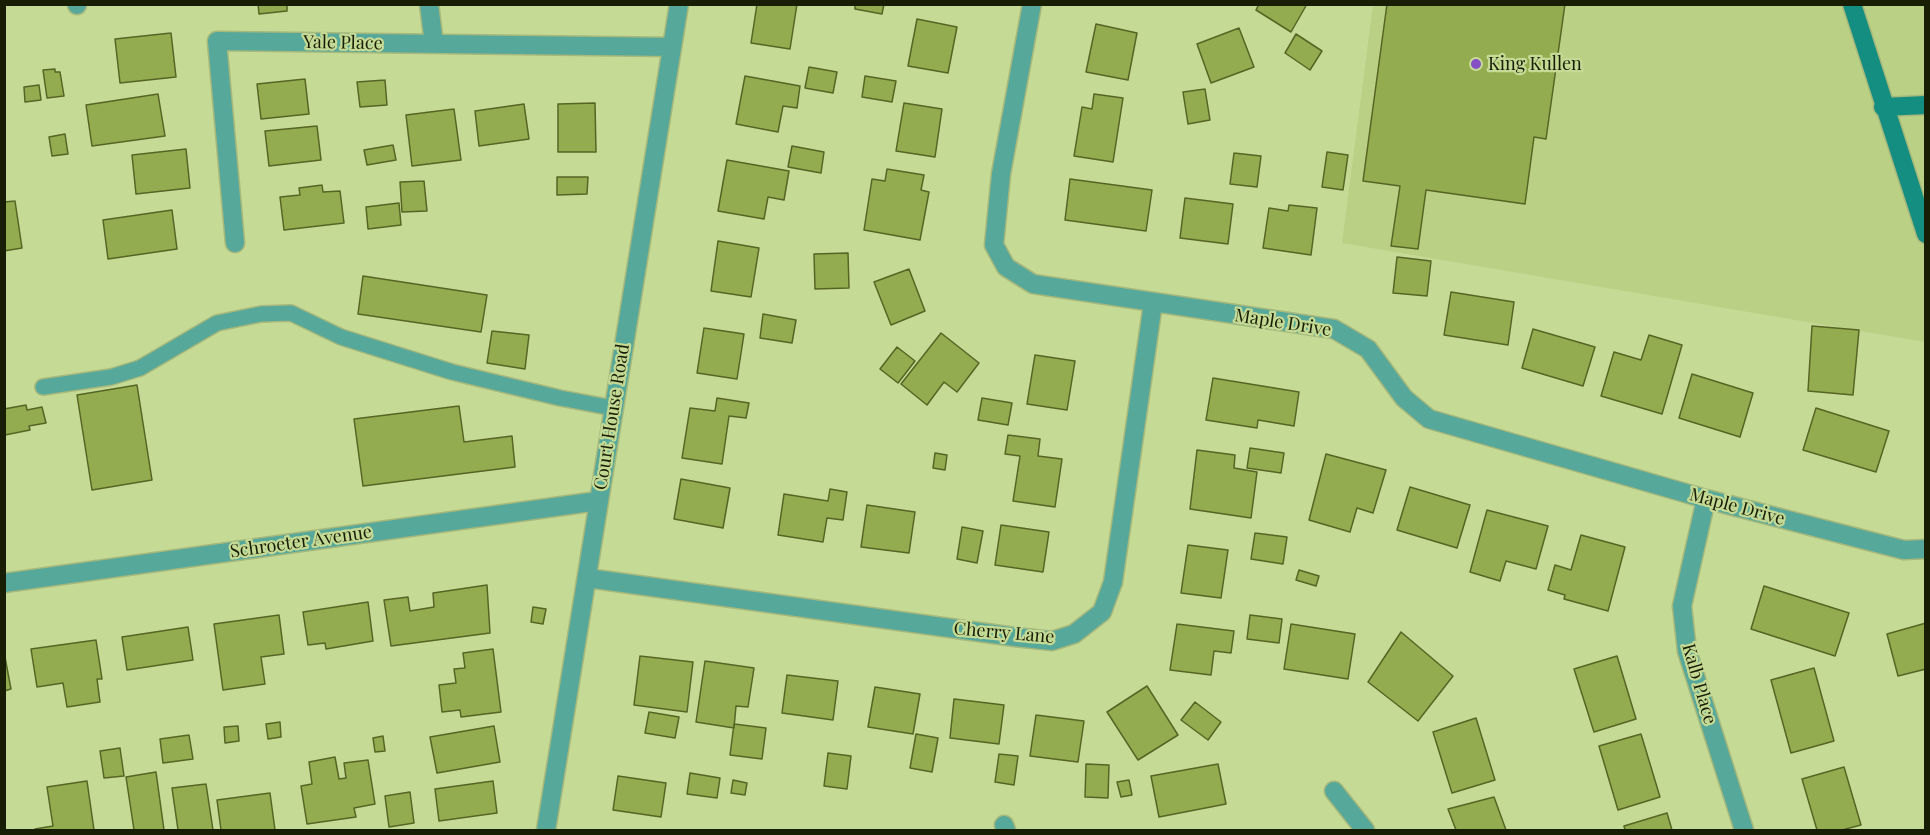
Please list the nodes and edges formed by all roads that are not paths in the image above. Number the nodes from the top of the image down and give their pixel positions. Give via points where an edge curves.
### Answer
1 (429, 4) edge
2 (679, 4) edge
3 (1032, 4) edge
4 (1852, 4) edge
5 (434, 44) junction
6 (672, 47) junction
7 (1926, 105) edge
8 (1883, 107) junction
9 (1926, 234) edge
10 (235, 243) dead end
11 (1153, 303) junction
12 (42, 387) dead end
13 (613, 408) junction
14 (1706, 499) junction
15 (598, 501) junction
16 (1926, 549) edge
17 (587, 578) junction
18 (4, 583) edge
19 (1334, 791) dead end
20 (546, 831) edge
21 (1365, 831) edge
22 (1744, 831) edge

1 - 5 street
2 - 6 street, Court House Road
3 - 11 street, Maple Drive via 1001,174 994,245 1006,267 1033,284
4 - 8 main road
5 - 6 street, Yale Place
5 - 10 street, Yale Place via 217,41
6 - 13 street, Court House Road
7 - 8 main road
8 - 9 main road
11 - 14 street, Maple Drive via 1334,329 1368,350 1404,398 1429,419
11 - 17 street, Cherry Lane via 1113,582 1102,612 1074,634 1052,641 1015,637
12 - 13 lane via 111,377 140,368 217,323 261,314 291,313 342,337 452,372
13 - 15 street, Court House Road
14 - 16 street, Maple Drive via 1904,550
14 - 22 street, Kalb Place via 1682,606 1687,651
15 - 17 street, Court House Road
15 - 18 street, Schroeter Avenue
17 - 20 street, Court House Road
19 - 21 street

